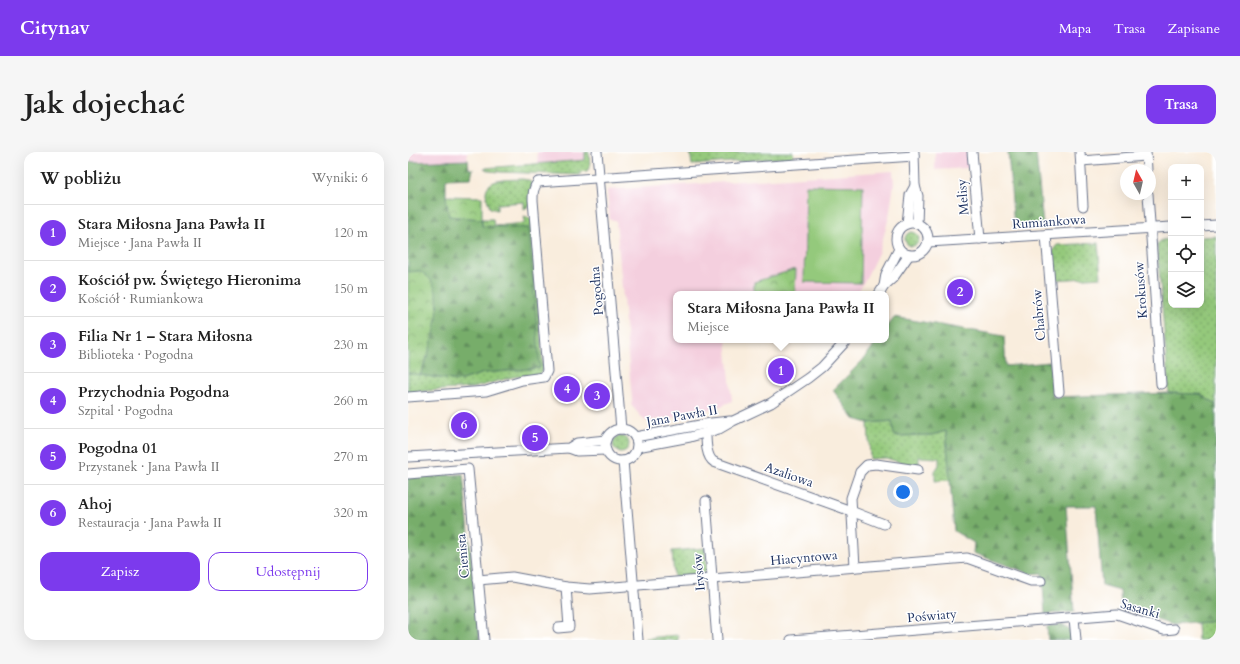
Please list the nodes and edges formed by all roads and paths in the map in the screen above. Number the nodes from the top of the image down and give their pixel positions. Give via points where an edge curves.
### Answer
1 (597, 152) edge
2 (972, 152) edge
3 (914, 154) edge
4 (1146, 154) edge
5 (1080, 156) edge
6 (1147, 164) edge
7 (600, 178) junction
8 (914, 186) junction
9 (1148, 200) edge
10 (1083, 206) dead end
11 (907, 224) junction
12 (917, 224) junction
13 (1216, 225) edge
14 (1204, 226) edge
15 (1168, 227) edge
16 (1150, 228) junction
17 (1046, 235) junction
18 (980, 239) junction
19 (928, 242) junction
20 (899, 248) junction
21 (910, 255) junction
22 (881, 290) edge
23 (844, 343) edge
24 (1161, 384) dead end
25 (1059, 392) dead end
26 (408, 398) edge
27 (733, 421) junction
28 (621, 429) junction
29 (706, 433) junction
30 (635, 437) junction
31 (606, 440) junction
32 (637, 447) junction
33 (569, 448) junction
34 (606, 450) junction
35 (408, 457) edge
36 (623, 461) junction
37 (918, 470) dead end
38 (408, 474) edge
39 (706, 501) dead end
40 (851, 510) junction
41 (884, 524) dead end
42 (855, 567) junction
43 (713, 578) junction
44 (478, 580) junction
45 (1041, 581) dead end
46 (634, 586) junction
47 (566, 587) junction
48 (1074, 618) junction
49 (558, 628) dead end
50 (1174, 629) dead end
51 (484, 640) edge
52 (638, 640) edge
53 (717, 640) edge
54 (791, 640) edge
55 (1076, 640) edge

1 - 7 street, Pogodna
2 - 18 street, Melisy
3 - 7 street
3 - 8 street
4 - 5 street
4 - 6 street
5 - 10 street
7 - 26 street via 538,182 533,191 547,371 544,377 522,380 486,391
7 - 28 street, Pogodna
8 - 11 street via 910,195
8 - 12 street via 918,196
9 - 16 street, Krokusów
11 - 12 street
11 - 20 street via 897,234
12 - 19 street via 926,231
13 - 14 street
15 - 16 street, Rumiankowa
16 - 17 street, Rumiankowa
16 - 24 street, Krokusów
17 - 18 street, Rumiankowa
17 - 25 street, Chabrów
18 - 19 street, Rumiankowa
19 - 21 street via 923,251
20 - 21 street
20 - 22 street
21 - 22 street
23 - 27 street, Jana Pawła II via 822,367 788,393
27 - 29 street, Jana Pawła II
27 - 30 street, Jana Pawła II
28 - 30 street via 629,431
28 - 31 street via 611,432
29 - 32 street, Jana Pawła II
29 - 40 street, Azaliowa via 711,461
30 - 32 street
31 - 33 street via 577,443
31 - 34 street
32 - 36 street via 634,455
33 - 34 street via 577,451
33 - 35 street
34 - 36 street via 614,459
36 - 46 street
37 - 40 street via 867,465 860,472 851,498
38 - 44 street, Cienista via 468,469
39 - 43 street, Irysów
40 - 41 street, Azaliowa
40 - 42 street
42 - 43 street, Hiacyntowa
42 - 45 street, Hiacyntowa via 967,558 1031,581
43 - 46 street, Hiacyntowa
43 - 53 street, Irysów
44 - 47 street, Hiacyntowa via 512,577
44 - 51 street, Cienista
46 - 47 street, Hiacyntowa via 590,590
46 - 52 street
47 - 49 street via 569,627
48 - 50 street, Sasanki via 1117,614 1164,630
48 - 54 street, Poświaty
48 - 55 street

